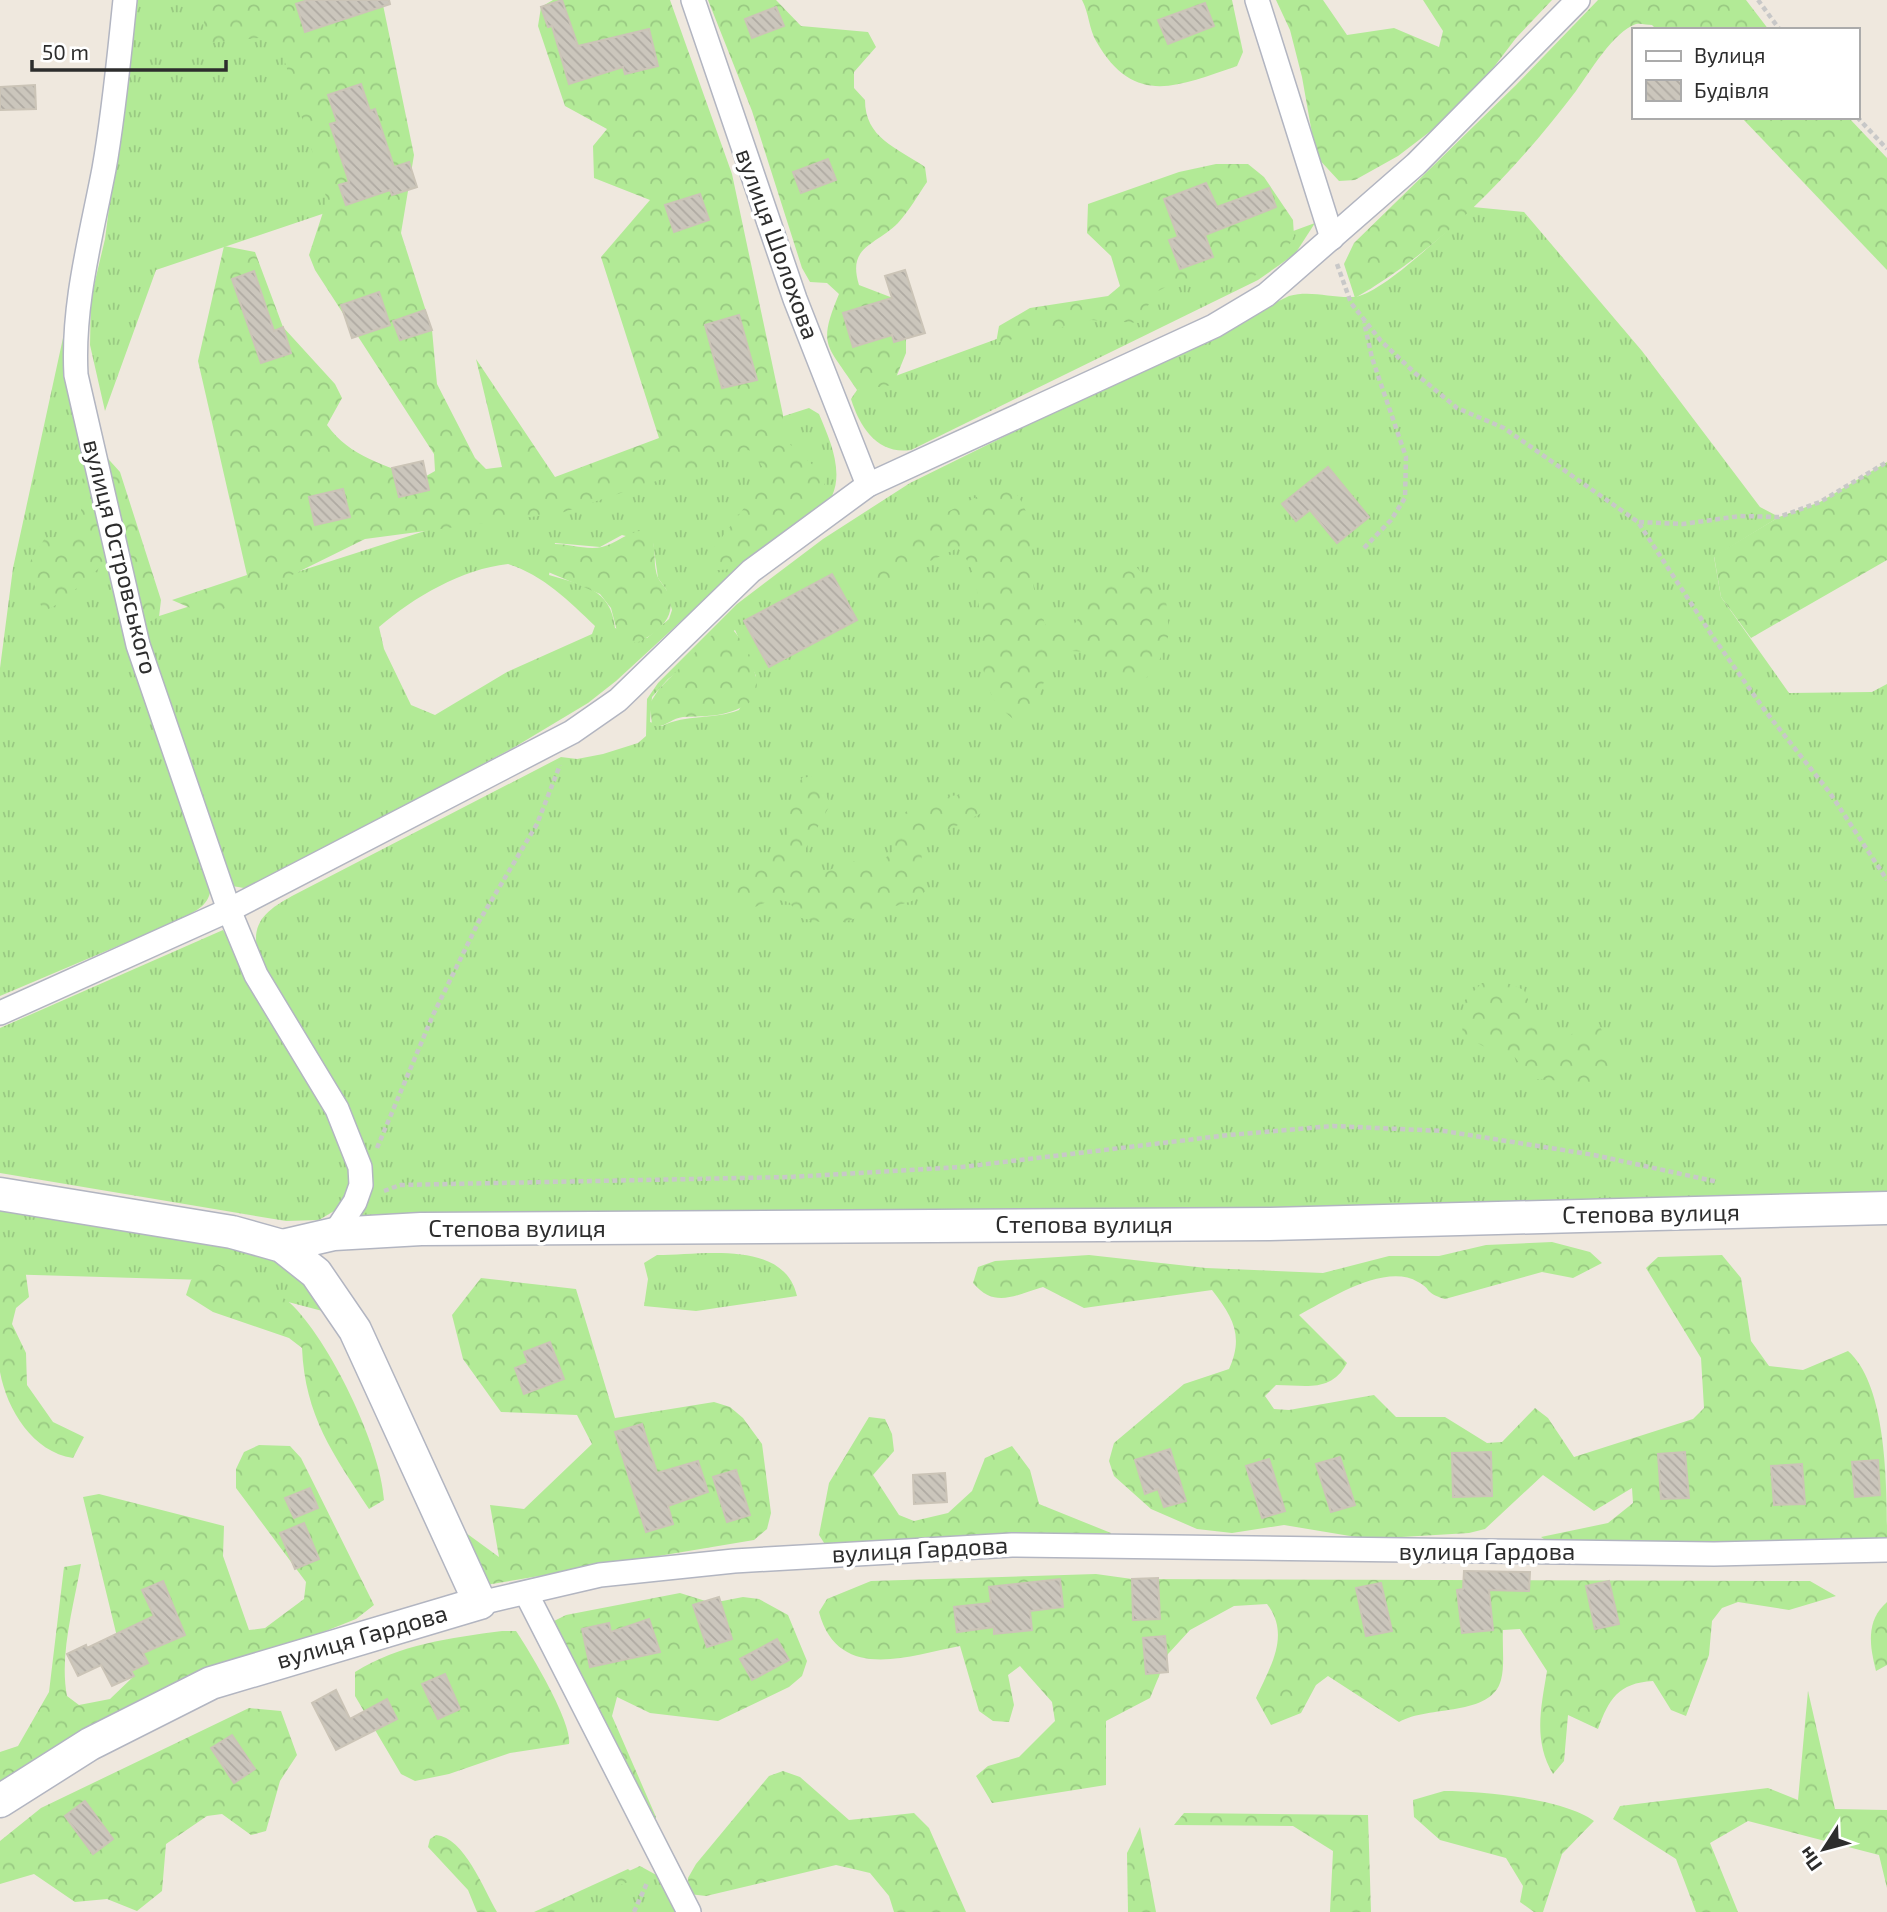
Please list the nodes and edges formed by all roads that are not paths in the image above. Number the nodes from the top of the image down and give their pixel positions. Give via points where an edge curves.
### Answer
1 (125, 0) edge
2 (694, 0) edge
3 (1257, 0) edge
4 (1578, 0) edge
5 (1332, 238) junction
6 (868, 485) junction
7 (229, 910) junction
8 (0, 1013) edge
9 (0, 1194) edge
10 (1887, 1208) edge
11 (334, 1234) junction
12 (282, 1246) junction
13 (1887, 1550) edge
14 (526, 1592) junction
15 (480, 1603) junction
16 (0, 1801) edge
17 (689, 1912) edge

1 - 7 street, вулиця Островського via 111,127 77,322 76,375 138,645
2 - 6 street, вулиця Шолохова via 795,299
3 - 5 street
4 - 5 street via 1416,164
5 - 6 street via 1266,295 1214,326
6 - 7 street via 751,570 618,700 572,732
7 - 8 street
7 - 11 street, вулиця Островського via 256,975 337,1109 360,1167 361,1185 355,1202
9 - 12 street via 232,1232
10 - 11 street, Степова вулиця via 1270,1224 421,1229
11 - 12 street, Степова вулиця
12 - 15 street via 316,1273 355,1330
13 - 14 street, вулиця Гардова via 1631,1553 1012,1545 734,1561 600,1576
14 - 15 street, вулиця Гардова
14 - 17 street
15 - 16 street, вулиця Гардова via 211,1683 90,1744

